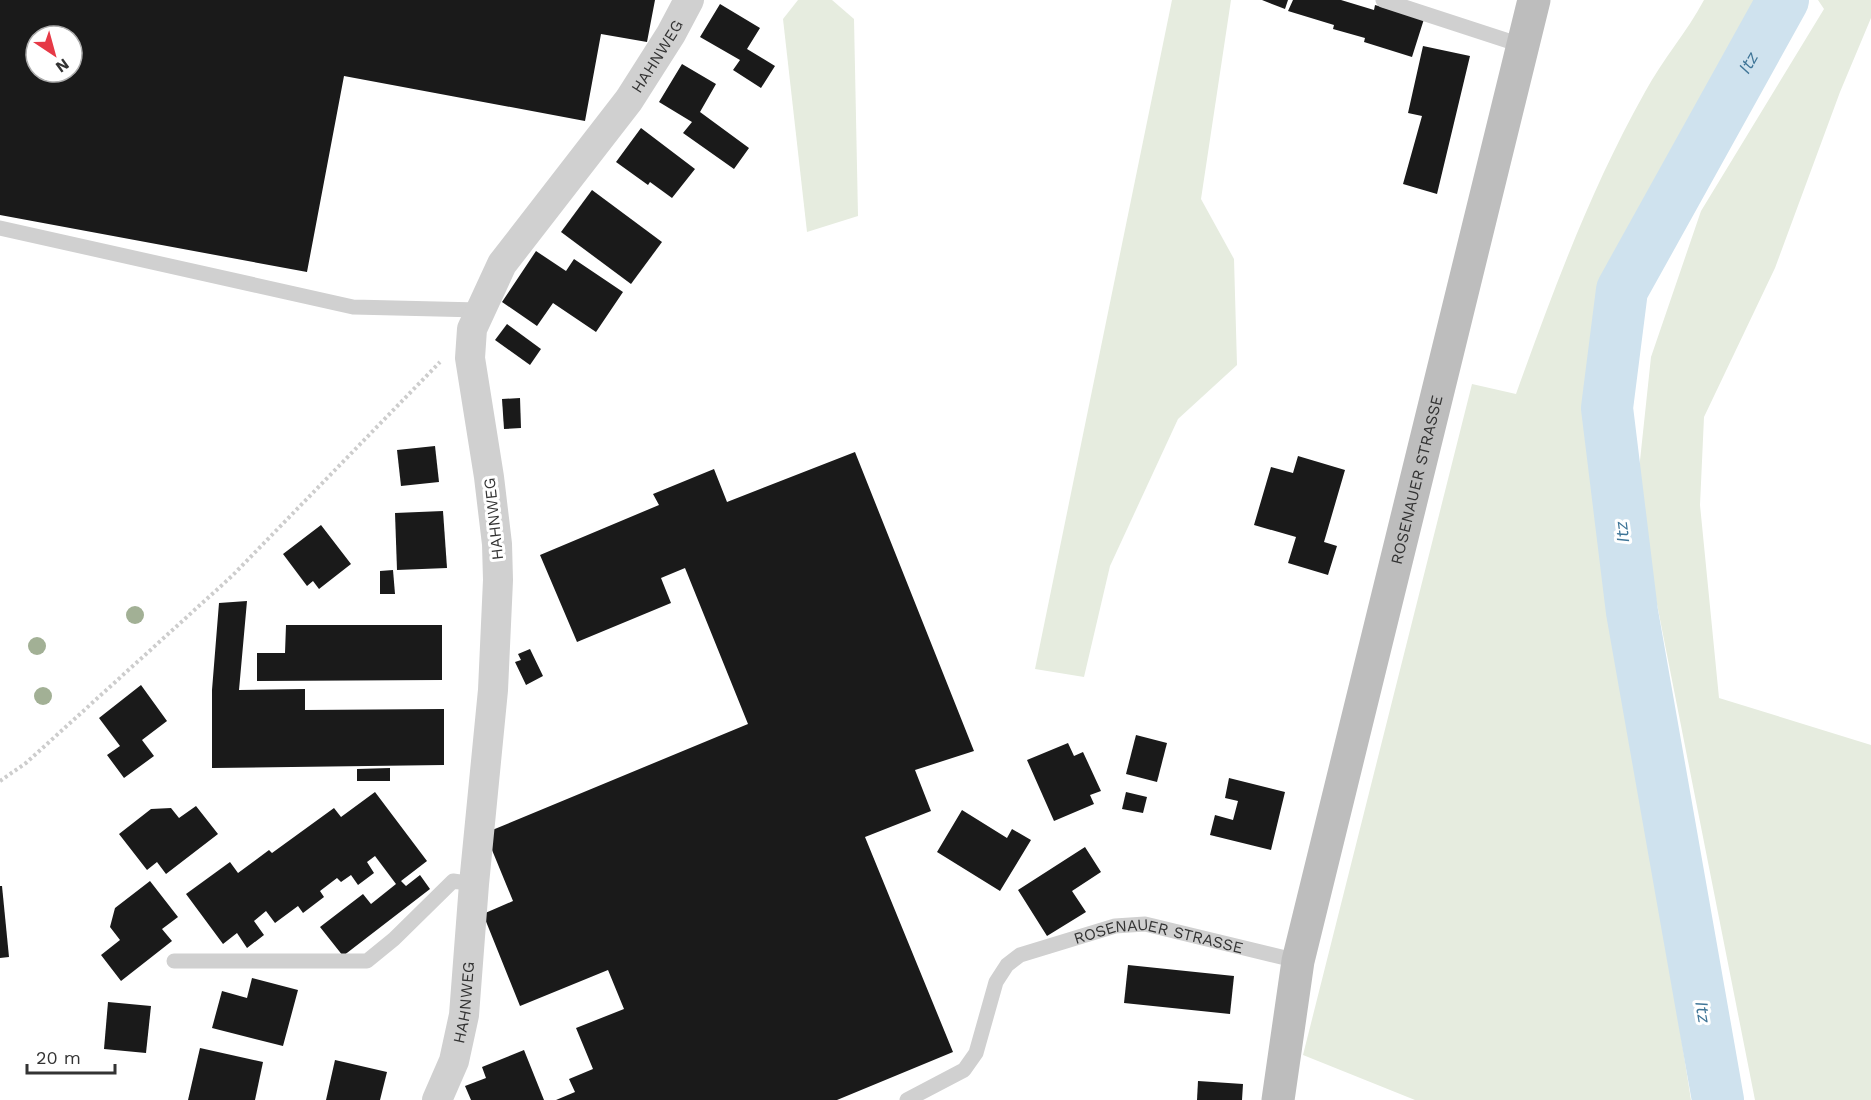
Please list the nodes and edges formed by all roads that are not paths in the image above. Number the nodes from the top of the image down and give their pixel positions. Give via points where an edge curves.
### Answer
1 (689, 0) edge
2 (1383, 0) edge
3 (1534, 0) edge
4 (1524, 46) junction
5 (0, 228) edge
6 (476, 319) junction
7 (474, 884) junction
8 (174, 961) dead end
9 (1298, 961) junction
10 (437, 1100) edge
11 (907, 1100) edge
12 (1278, 1100) edge

1 - 6 street, HAHNWEG via 628,100 502,264
2 - 4 lane
3 - 4 street, ROSENAUER STRASSE
4 - 9 street, ROSENAUER STRASSE
5 - 6 lane via 353,307
6 - 7 street, HAHNWEG via 470,358 489,477 498,580 493,690
7 - 8 lane via 453,881 367,961
7 - 10 street, HAHNWEG via 464,1015 454,1061
9 - 11 lane, ROSENAUER STRASSE via 1145,924 1115,926 1020,955 1007,965 996,982 976,1053 964,1070
9 - 12 street, ROSENAUER STRASSE

